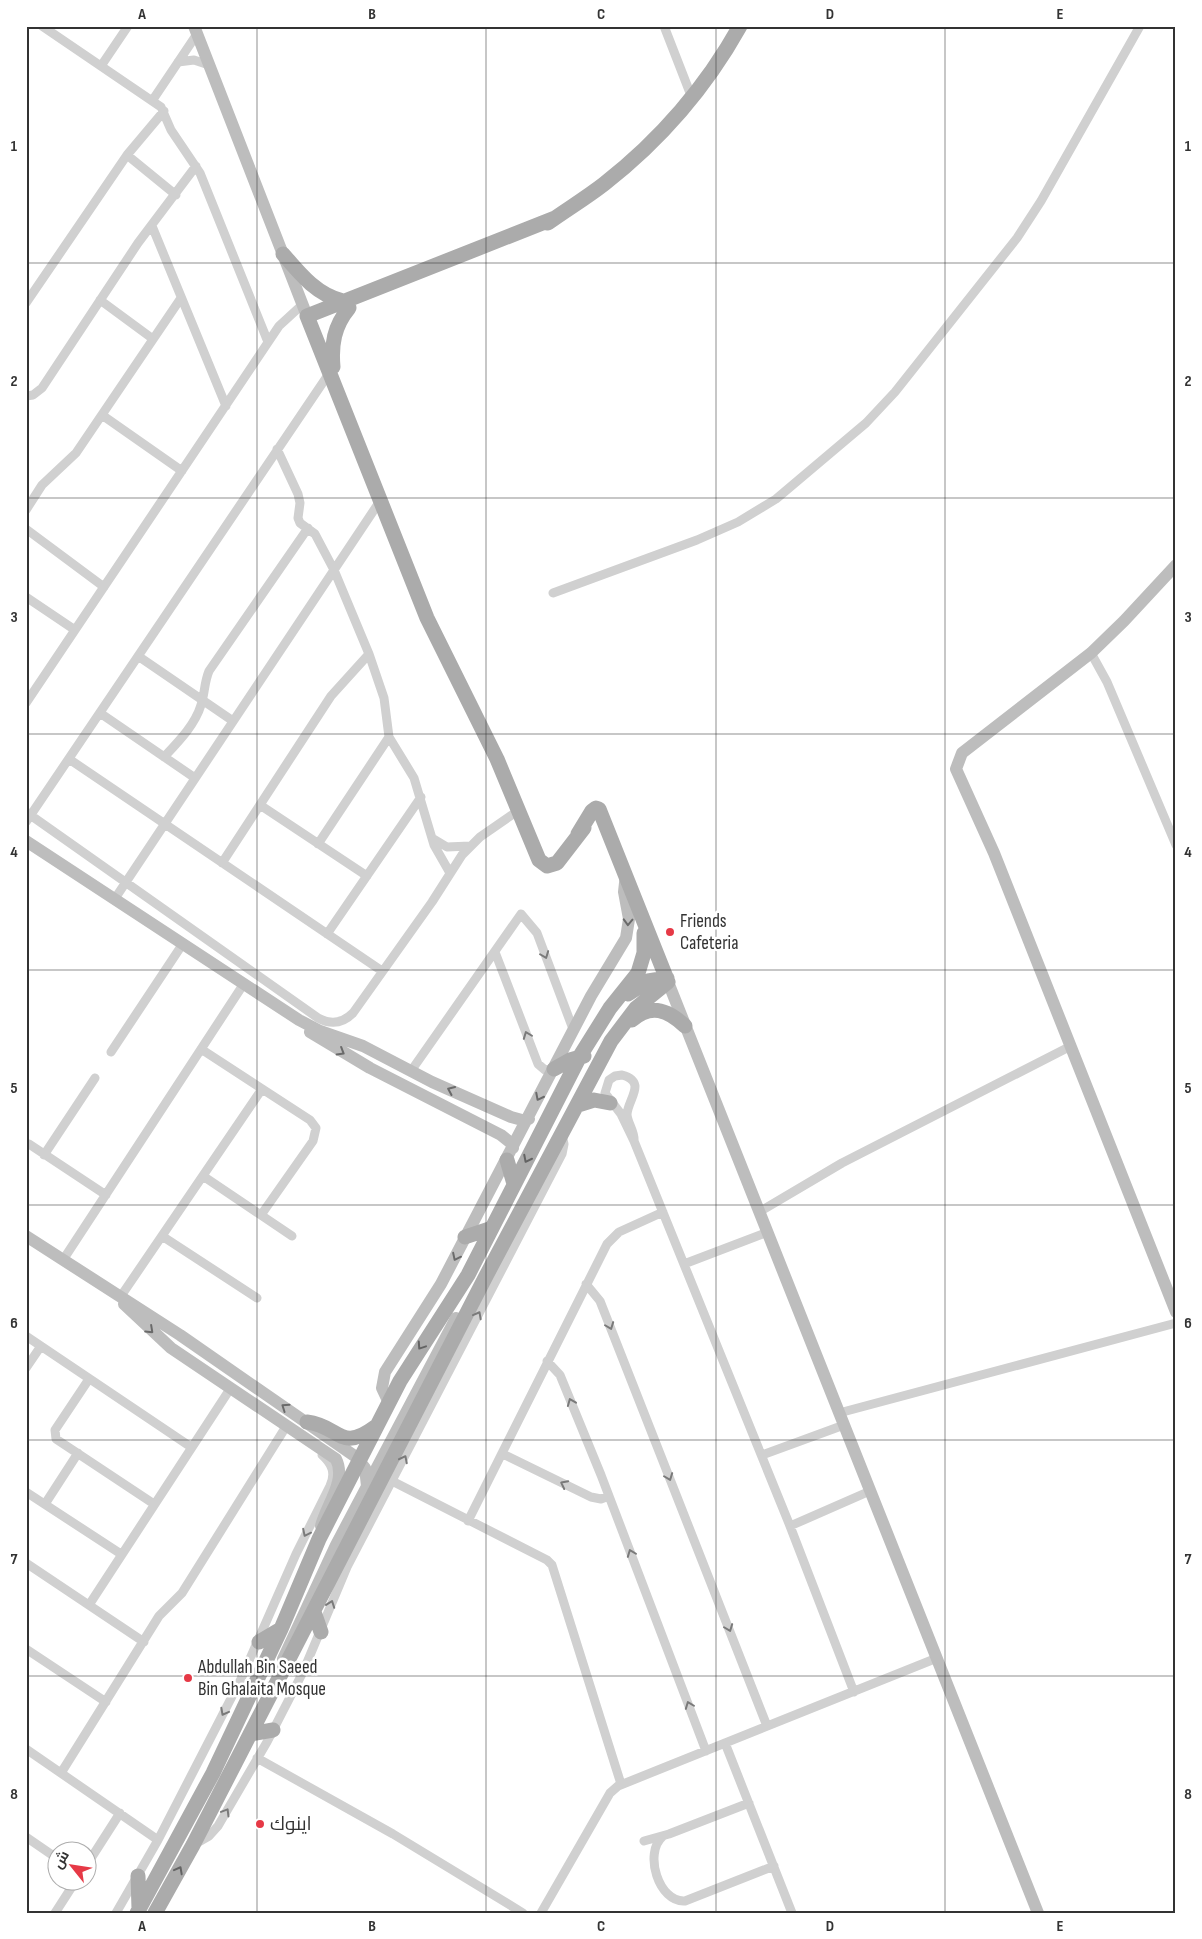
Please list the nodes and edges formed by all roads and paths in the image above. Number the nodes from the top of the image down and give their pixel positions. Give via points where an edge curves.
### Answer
1 (42, 26) edge
2 (664, 26) edge
3 (740, 26) edge
4 (1140, 26) edge
5 (124, 29) edge
6 (196, 30) edge
7 (178, 62) junction
8 (209, 65) junction
9 (101, 66) junction
10 (692, 98) junction
11 (152, 101) junction
12 (164, 111) junction
13 (127, 155) junction
14 (196, 166) junction
15 (176, 195) junction
16 (152, 226) junction
17 (283, 254) junction
18 (181, 298) junction
19 (100, 300) junction
20 (26, 303) edge
21 (346, 305) junction
22 (307, 315) junction
23 (153, 339) junction
24 (268, 342) junction
25 (332, 378) junction
26 (26, 396) edge
27 (226, 406) junction
28 (102, 415) junction
29 (277, 449) junction
30 (182, 471) junction
31 (380, 501) junction
32 (26, 510) edge
33 (308, 528) junction
34 (26, 529) edge
35 (1176, 565) edge
36 (334, 570) junction
37 (104, 587) junction
38 (554, 593) dead end
39 (26, 597) edge
40 (75, 630) junction
41 (1091, 653) junction
42 (369, 654) junction
43 (138, 656) junction
44 (203, 700) junction
45 (26, 703) edge
46 (100, 713) junction
47 (233, 721) junction
48 (389, 737) junction
49 (164, 757) junction
50 (69, 759) junction
51 (195, 778) junction
52 (421, 798) junction
53 (260, 805) junction
54 (519, 810) junction
55 (28, 816) edge
56 (165, 824) junction
57 (607, 828) junction
58 (578, 834) junction
59 (432, 838) junction
60 (26, 841) edge
61 (318, 844) junction
62 (1176, 845) edge
63 (470, 846) junction
64 (222, 863) junction
65 (450, 873) junction
66 (626, 874) junction
67 (367, 876) junction
68 (126, 882) junction
69 (114, 900) junction
70 (643, 920) junction
71 (328, 934) junction
72 (182, 945) junction
73 (494, 952) junction
74 (382, 971) junction
75 (668, 980) junction
76 (243, 985) junction
77 (272, 1004) junction
78 (600, 1024) junction
79 (685, 1026) junction
80 (573, 1029) junction
81 (1069, 1047) junction
82 (201, 1049) junction
83 (111, 1052) dead end
84 (580, 1056) junction
85 (598, 1068) junction
86 (554, 1069) junction
87 (411, 1071) junction
88 (95, 1078) dead end
89 (262, 1089) junction
90 (472, 1099) junction
91 (581, 1100) junction
92 (610, 1103) junction
93 (464, 1115) junction
94 (528, 1119) junction
95 (562, 1135) junction
96 (634, 1141) junction
97 (29, 1144) dead end
98 (510, 1154) junction
99 (44, 1155) junction
100 (203, 1176) junction
101 (514, 1184) junction
102 (106, 1195) junction
103 (663, 1212) junction
104 (760, 1212) junction
105 (261, 1215) junction
106 (492, 1228) junction
107 (768, 1232) junction
108 (162, 1236) junction
109 (292, 1236) dead end
110 (465, 1237) junction
111 (28, 1239) edge
112 (63, 1260) junction
113 (684, 1264) junction
114 (86, 1276) junction
115 (486, 1276) junction
116 (586, 1284) junction
117 (121, 1296) junction
118 (257, 1298) dead end
119 (1176, 1312) edge
120 (1176, 1322) edge
121 (26, 1336) edge
122 (459, 1340) junction
123 (41, 1346) junction
124 (547, 1361) junction
125 (26, 1368) edge
126 (89, 1379) junction
127 (230, 1389) junction
128 (389, 1403) junction
129 (839, 1413) junction
130 (844, 1425) junction
131 (287, 1426) junction
132 (377, 1426) junction
133 (304, 1428) junction
134 (191, 1448) junction
135 (78, 1453) junction
136 (503, 1454) junction
137 (762, 1455) junction
138 (360, 1460) junction
139 (392, 1481) junction
140 (367, 1486) junction
141 (870, 1491) junction
142 (26, 1492) edge
143 (609, 1496) junction
144 (45, 1504) junction
145 (154, 1504) junction
146 (468, 1521) junction
147 (790, 1526) junction
148 (319, 1539) junction
149 (121, 1554) junction
150 (26, 1563) edge
151 (89, 1605) junction
152 (314, 1612) junction
153 (281, 1629) junction
154 (321, 1632) junction
155 (144, 1642) junction
156 (259, 1642) junction
157 (26, 1650) edge
158 (937, 1658) junction
159 (276, 1685) junction
160 (854, 1692) junction
161 (106, 1702) junction
162 (768, 1726) junction
163 (273, 1730) junction
164 (250, 1734) junction
165 (725, 1743) junction
166 (26, 1749) edge
167 (706, 1751) junction
168 (257, 1758) junction
169 (61, 1772) junction
170 (621, 1784) junction
171 (749, 1803) junction
172 (120, 1813) junction
173 (663, 1836) junction
174 (26, 1837) edge
175 (158, 1840) junction
176 (644, 1841) dead end
177 (193, 1845) junction
178 (98, 1847) edge
179 (48, 1852) edge
180 (774, 1866) junction
181 (138, 1876) junction
182 (69, 1892) edge
183 (138, 1911) edge
184 (55, 1913) edge
185 (116, 1913) edge
186 (155, 1913) edge
187 (524, 1913) edge
188 (541, 1913) edge
189 (792, 1913) edge
190 (1038, 1913) edge

1 - 9 street
2 - 10 street
3 - 10 main road
4 - 38 street via 1017,238 895,392 866,423 789,489 738,522
5 - 9 street
6 - 7 street
6 - 8 street
7 - 8 street via 194,60
7 - 11 street
8 - 17 street
9 - 11 street
10 - 21 main road via 621,170 555,218
11 - 12 street
12 - 13 street
12 - 14 street via 171,130
13 - 15 street
13 - 20 street
14 - 15 street
14 - 24 street
15 - 16 street
16 - 18 street
16 - 19 street
17 - 21 main road via 316,288
17 - 22 street
18 - 23 street
18 - 27 street
19 - 23 street
19 - 26 street via 42,388
21 - 22 main road
21 - 25 main road via 333,341
22 - 24 street via 286,318
22 - 25 main road
23 - 28 street
24 - 27 street
25 - 29 street
25 - 31 main road
27 - 30 street
28 - 30 street
28 - 32 street via 76,453 42,485
29 - 33 street via 298,494 298,518
29 - 43 street
30 - 37 street
31 - 36 street
31 - 54 main road via 427,618
33 - 36 street via 315,534
33 - 44 street via 209,671
34 - 37 street
35 - 41 street
36 - 42 street
36 - 47 street
37 - 40 street
39 - 40 street
40 - 45 street
41 - 62 street via 1107,682
41 - 81 street via 962,753 956,769 994,853
42 - 48 street via 384,698
42 - 53 street via 331,696
43 - 44 street
43 - 46 street
44 - 47 street
44 - 49 street via 194,720
46 - 49 street
46 - 50 street
47 - 51 street
48 - 52 street via 414,778
48 - 61 street
49 - 51 street
50 - 55 street
50 - 56 street
51 - 56 street
52 - 59 street
52 - 67 street
53 - 61 street
53 - 64 street
54 - 58 main road via 537,857 544,864 554,865 559,861
54 - 63 street
55 - 68 street
56 - 64 street
56 - 68 street
57 - 58 main road via 594,823
57 - 58 main road via 601,811 596,808
57 - 66 main road
59 - 63 street via 446,847
59 - 65 street
60 - 69 street
61 - 67 street
63 - 65 street
64 - 71 street
65 - 74 street
66 - 70 main road
66 -> 80 street via 624,892 629,919 626,938
67 - 71 street
68 - 69 street
68 - 74 street via 322,1021 337,1022 350,1016
69 - 72 street
70 - 75 main road
70 - 78 main road via 645,946 641,966
71 - 74 street
72 - 76 street
72 - 83 street
73 -> 80 street via 521,914 537,933
86 -> 73 street via 545,1070 538,1064
73 - 87 street
75 - 78 main road via 654,979 642,984
75 - 79 street
75 - 85 main road via 629,1015
76 - 77 street
76 - 82 street
77 - 87 street via 311,1026 362,1046
77 -> 93 street via 300,1026 352,1058
78 - 84 main road
79 - 85 main road via 662,1010 643,1013 626,1026
79 - 104 street
80 - 86 street
81 - 104 street via 842,1163
81 - 119 street
82 - 89 street
82 - 102 street
84 - 86 main road
84 - 91 main road via 589,1056 594,1062 584,1082
84 -> 101 main road
85 - 91 main road
86 -> 94 street
90 -> 87 street
88 - 99 street
89 - 100 street
89 - 105 street via 312,1122 316,1131 314,1141
90 - 93 street via 505,1119 508,1126 500,1129
90 - 94 street via 515,1119
91 - 92 main road
91 - 95 main road
92 - 96 street via 621,1114
92 - 96 street via 605,1093 606,1083 615,1076 629,1078 635,1090 627,1113
93 - 98 street via 507,1139
94 - 98 street
95 - 115 main road
122 -> 95 street via 562,1154
96 - 103 street
97 - 99 street
98 - 101 main road
98 - 110 street
99 - 102 street
100 - 105 street
100 - 108 street
101 - 106 main road
102 - 112 street
103 - 113 street
103 - 116 street via 610,1239
104 - 107 street
105 - 109 street
106 - 110 main road
106 -> 128 main road via 459,1291 413,1359
107 - 113 street
107 - 129 street
108 - 117 street
108 - 118 street
110 -> 128 street via 441,1284 385,1372 382,1388
111 - 112 street
112 - 114 street
113 - 137 street
114 - 117 street
114 -> 127 street via 124,1304 162,1341
115 - 122 main road
115 - 140 street via 471,1291
116 - 124 street
116 -> 162 street via 600,1301
133 -> 117 street
120 - 129 street
121 - 123 street
139 -> 122 street
122 - 152 main road
123 - 125 street
123 - 126 street
124 - 136 street
143 -> 124 street via 560,1375
126 - 134 street
126 - 135 street via 61,1423 60,1435
127 - 131 street
127 - 134 street
128 - 132 main road
129 - 130 street
130 - 137 street
130 - 141 street
131 - 133 street
131 - 155 street via 182,1593 162,1611
132 - 133 main road via 349,1439 318,1424
132 - 138 main road
133 - 138 street
133 - 148 street via 340,1467 340,1479 325,1512
133 -> 156 street via 330,1463 333,1477
134 - 145 street
135 - 144 street
135 - 145 street
143 -> 136 street via 594,1499
136 - 146 street
137 - 147 street
138 - 140 street via 365,1468
138 - 148 main road
139 - 146 street
154 -> 139 street via 341,1580
140 - 159 street via 290,1639
141 - 147 street
141 - 158 street
142 - 144 street
167 -> 143 street
144 - 149 street
145 - 149 street
146 - 170 street via 552,1565
147 - 160 street
148 - 153 main road
149 - 151 street
150 - 151 street
151 - 155 street
152 - 154 main road
152 - 159 main road
153 - 156 main road
153 - 183 main road via 213,1773
154 - 163 street
155 - 161 street
156 -> 175 street
157 - 161 street
158 - 160 street
158 - 190 street
159 - 164 main road
160 - 162 street
161 - 169 street
162 - 165 street
163 - 164 main road
163 - 168 street
164 - 177 main road
165 - 167 street
165 - 171 street
166 - 169 street
167 - 170 street
177 -> 168 street via 215,1830
168 - 187 street via 393,1834
169 - 172 street
170 - 188 street via 610,1793
171 - 173 street
171 - 180 street
172 - 175 street
172 - 178 street
173 - 176 street
173 - 180 street via 653,1850 654,1864 665,1894 677,1901 685,1901
174 - 179 street
175 - 181 street
186 -> 177 main road
180 - 189 street
181 - 183 main road
181 - 185 street
182 - 184 street

